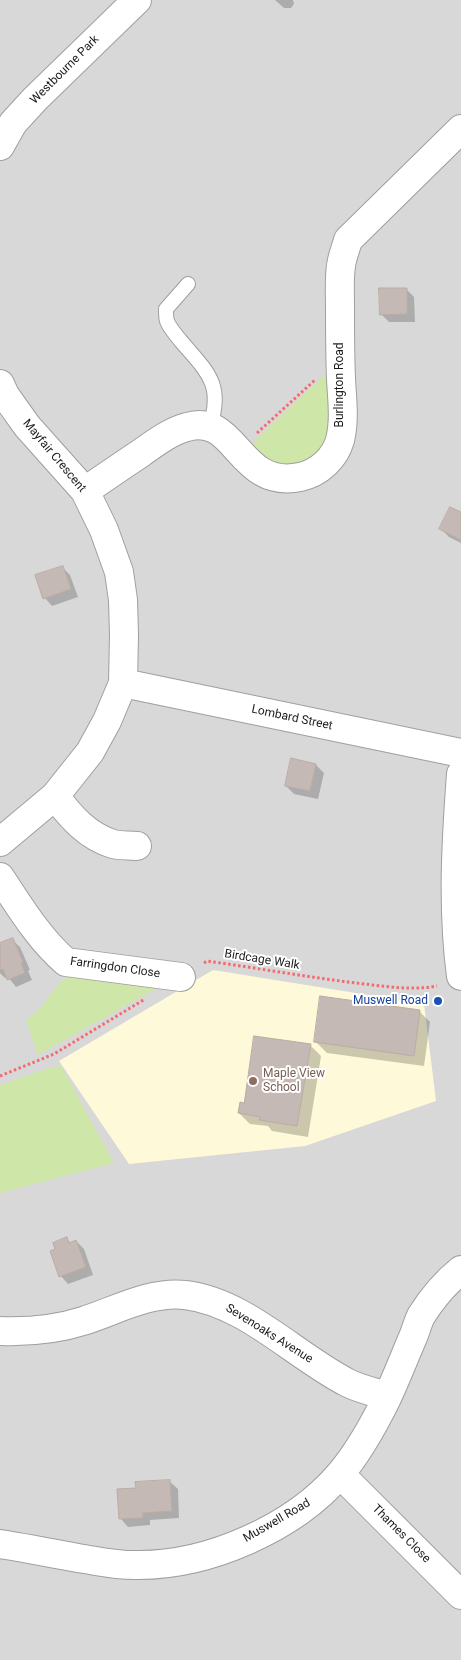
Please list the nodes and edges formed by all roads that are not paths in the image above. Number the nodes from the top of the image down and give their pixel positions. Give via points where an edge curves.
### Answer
1 (137, 0) edge
2 (461, 129) edge
3 (0, 146) edge
4 (188, 284) dead end
5 (0, 384) edge
6 (210, 426) junction
7 (85, 491) junction
8 (123, 683) junction
9 (461, 753) edge
10 (461, 774) edge
11 (55, 796) junction
12 (0, 842) edge
13 (137, 846) dead end
14 (0, 877) edge
15 (181, 977) road end
16 (453, 980) edge
17 (461, 1270) edge
18 (0, 1331) edge
19 (387, 1396) junction
20 (340, 1474) junction
21 (0, 1544) edge
22 (461, 1595) edge

1 - 3 street, Westbourne Park via 35,99 13,123
2 - 6 street, Burlington Road via 348,240 341,264 342,427 336,449 326,463 310,474 292,478 273,477 256,468 226,436
4 - 6 lane via 166,309 167,321 214,385 214,414
5 - 7 street, Mayfair Crescent via 27,426
6 - 7 street via 196,425 178,431
7 - 8 street, Mayfair Crescent via 119,572 123,600
8 - 9 street, Lombard Street
8 - 11 street, Mayfair Crescent via 90,752
10 - 16 street via 455,848 457,948
11 - 12 street, Mayfair Crescent
11 - 13 street via 72,818 92,835 114,845
14 - 15 street, Farringdon Close via 52,950 66,962
17 - 19 street, Muswell Road via 421,1317
18 - 19 street, Sevenoaks Avenue via 56,1328 155,1296 185,1295 229,1308 349,1383
19 - 20 street, Muswell Road via 365,1440
20 - 21 street, Muswell Road via 312,1501 272,1527 240,1543 188,1560 123,1565
20 - 22 street, Thames Close

